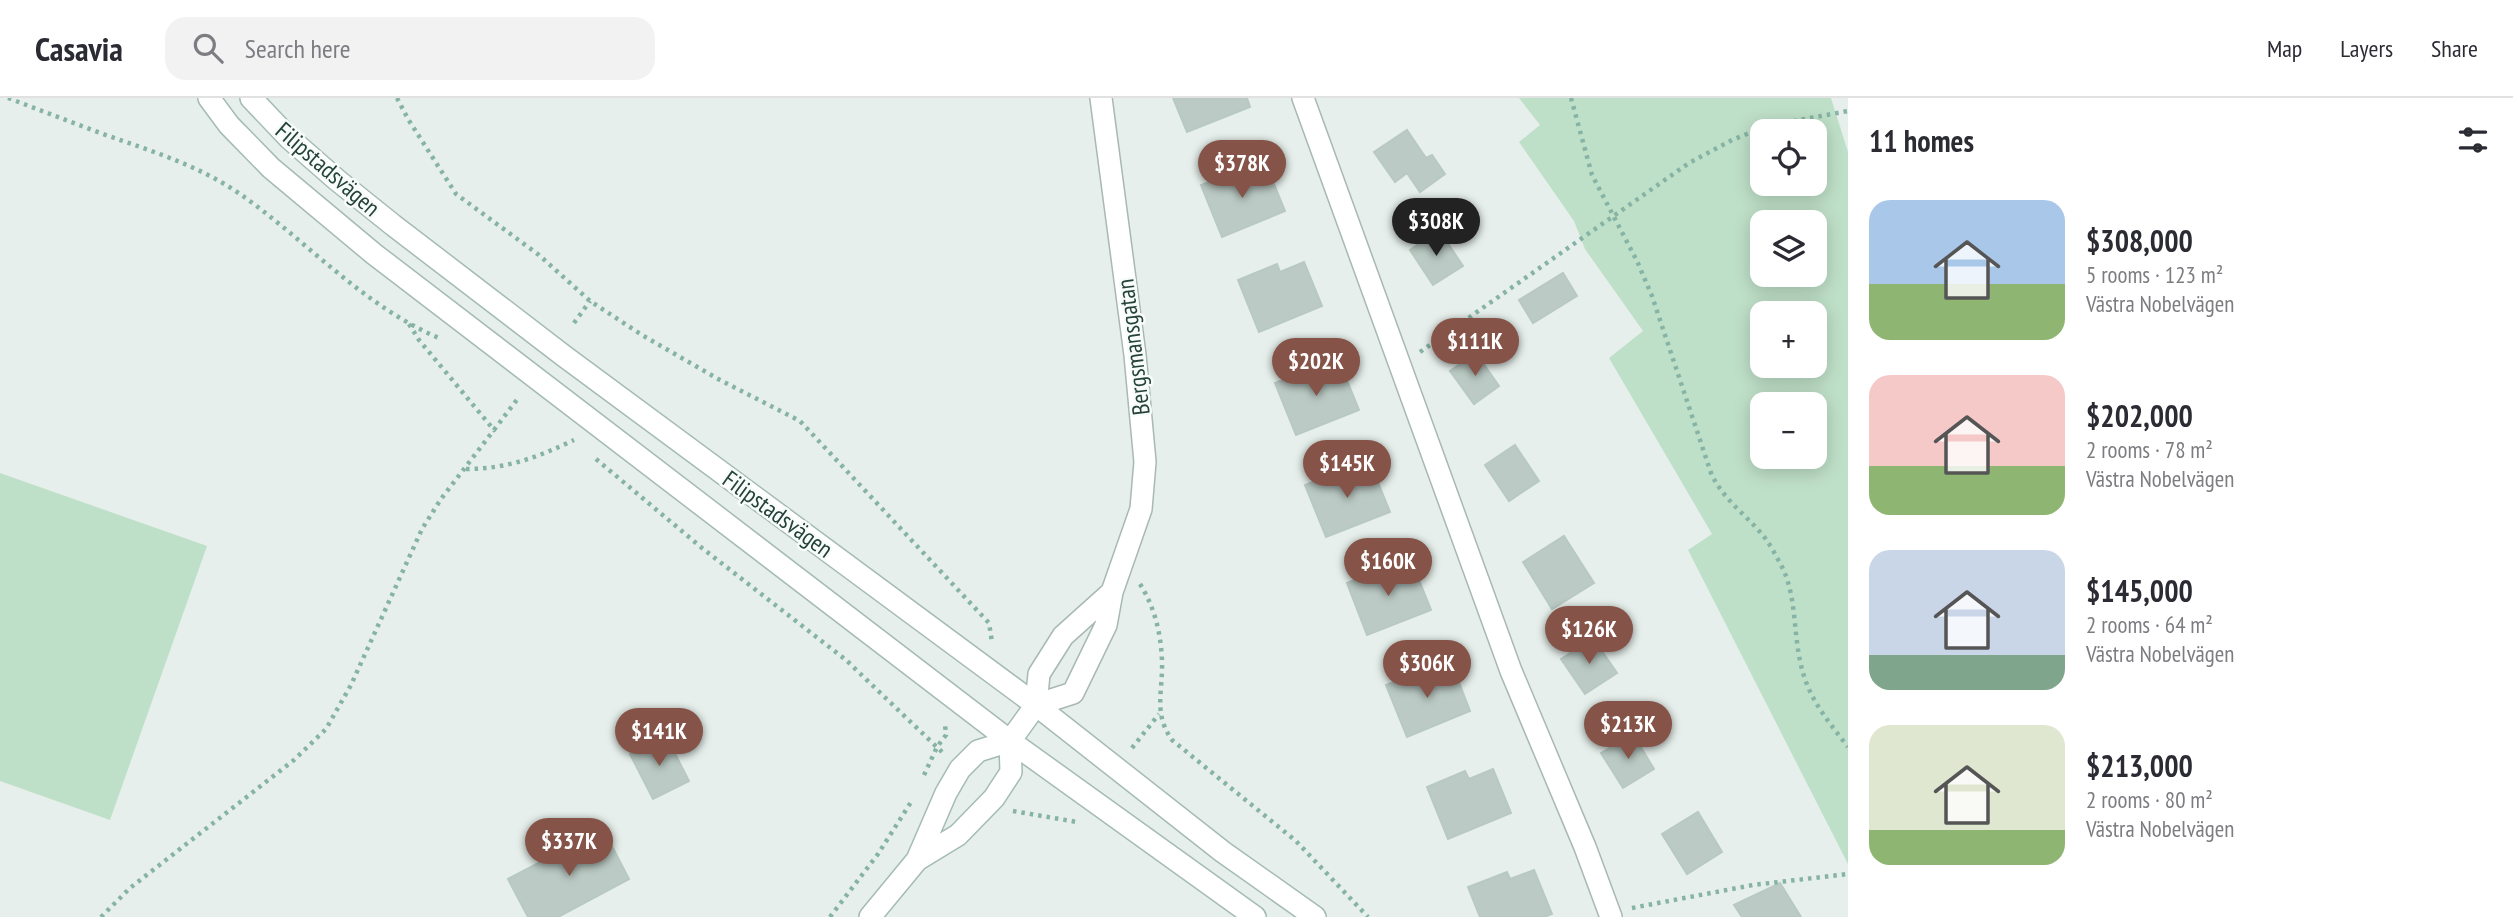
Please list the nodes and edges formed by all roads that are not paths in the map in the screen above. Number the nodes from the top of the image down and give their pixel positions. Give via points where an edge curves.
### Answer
1 (209, 98) edge
2 (251, 98) edge
3 (1101, 98) edge
4 (1303, 98) edge
5 (1112, 592) junction
6 (1037, 705) junction
7 (1010, 741) junction
8 (917, 860) junction
9 (1610, 914) edge
10 (870, 917) edge
11 (1255, 917) edge
12 (1315, 917) edge

1 - 7 street, Filipstadsvägen via 229,125 318,210
2 - 6 street, Filipstadsvägen via 289,138 393,225
3 - 5 street, Bergsmansgatan via 1145,462 1141,509
4 - 9 street via 1511,671
5 - 6 street, Bergsmansgatan via 1063,636 1039,674
5 - 6 street, Bergsmansgatan via 1106,625 1073,693
6 - 7 street
6 - 12 street, Filipstadsvägen via 1223,852
7 - 8 street via 978,751 960,769
7 - 8 street via 1011,772 994,797 958,835
7 - 11 street, Filipstadsvägen
8 - 10 street

